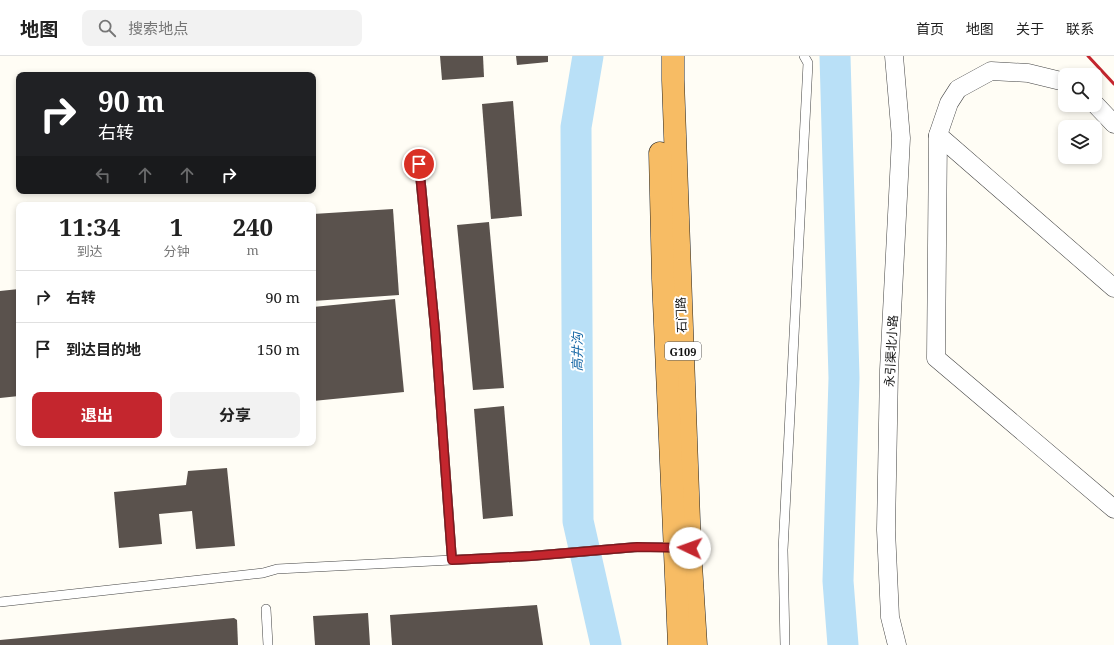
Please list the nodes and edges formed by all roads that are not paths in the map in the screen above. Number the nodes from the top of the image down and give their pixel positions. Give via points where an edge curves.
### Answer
1 (658, 56) edge
2 (673, 56) edge
3 (804, 56) edge
4 (894, 56) edge
5 (1058, 80) edge
6 (1102, 111) edge
7 (1114, 124) edge
8 (938, 135) junction
9 (419, 164) dead end
10 (1114, 288) edge
11 (1114, 510) edge
12 (682, 548) junction
13 (452, 560) junction
14 (0, 602) edge
15 (266, 608) dead end
16 (268, 645) edge
17 (679, 645) edge
18 (696, 645) edge
19 (786, 645) edge
20 (896, 645) edge

1 - 12 highway, 石门路 / G109 via 663,279
2 - 12 highway, 石门路 / G109
3 - 19 lane via 808,63 783,550
4 - 20 street, 永引渠北小路 via 901,138 889,370 886,530 890,617
5 - 8 street via 1028,73 990,71 958,89 949,103
6 - 7 street
8 - 10 street
8 - 11 street via 936,358
9 - 13 lane via 435,329
12 - 13 lane via 628,548
12 - 17 highway, 石门路 / G109
12 - 18 highway, 石门路 / G109
13 - 14 lane via 277,569 263,573
15 - 16 lane

